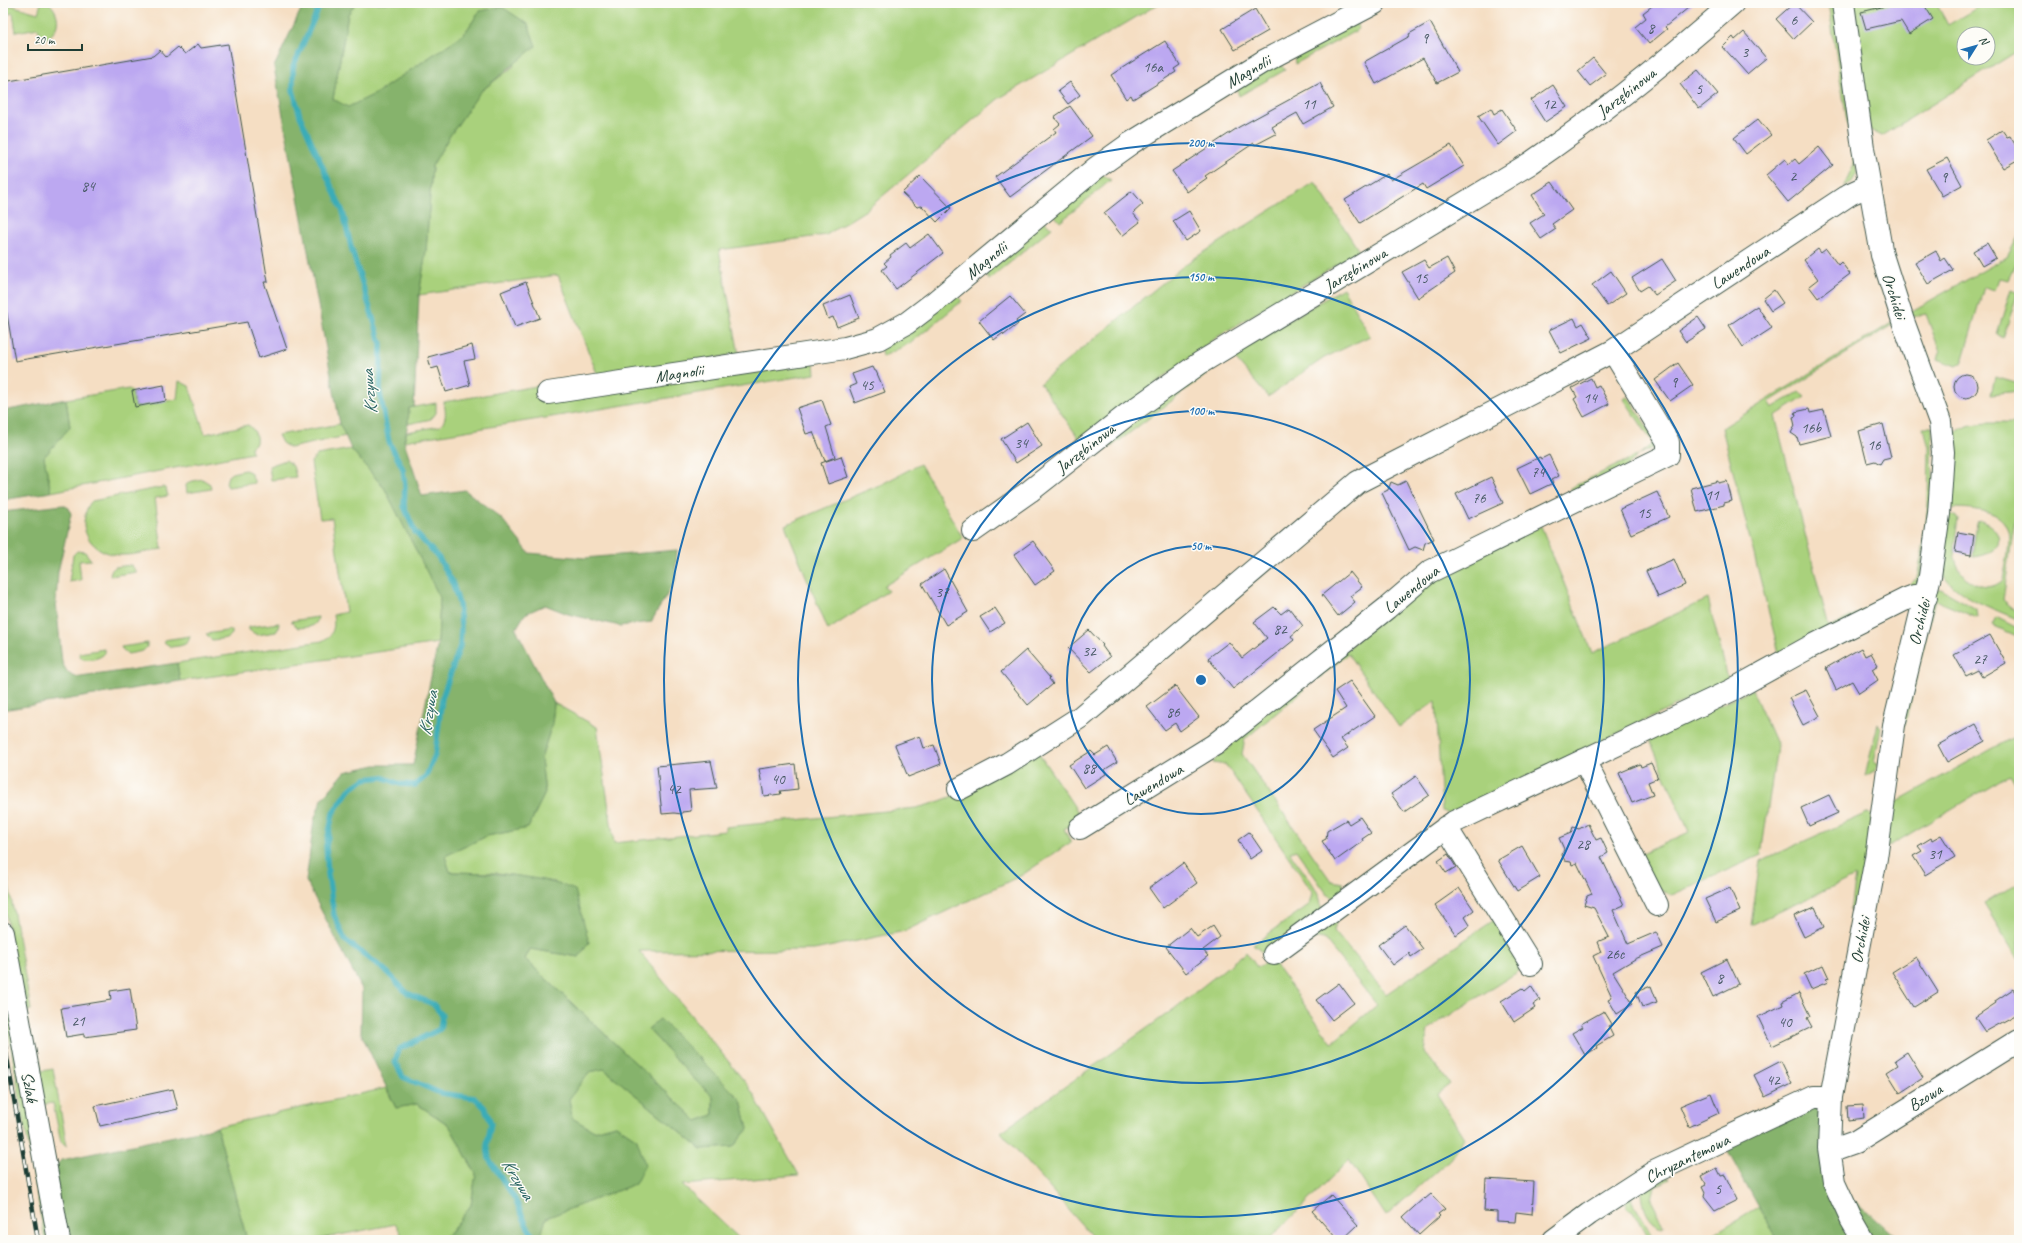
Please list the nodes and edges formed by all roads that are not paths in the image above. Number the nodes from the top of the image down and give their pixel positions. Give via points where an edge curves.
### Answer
1 (1375, 3) edge
2 (1733, 3) edge
3 (1843, 3) edge
4 (1870, 188) junction
5 (1612, 351) junction
6 (548, 393) dead end
7 (973, 531) dead end
8 (1926, 597) junction
9 (1584, 760) junction
10 (960, 789) dead end
11 (1446, 827) junction
12 (1080, 828) dead end
13 (1657, 905) dead end
14 (3, 933) edge
15 (1274, 954) dead end
16 (1531, 964) dead end
17 (2019, 1040) edge
18 (1831, 1097) junction
19 (1830, 1148) junction
20 (59, 1240) edge
21 (1554, 1240) edge
22 (1863, 1240) edge

1 - 6 street, Magnolii via 1264,61 1114,155 936,301 889,334 845,348
2 - 7 street, Jarzębinowa via 1658,67 1562,142 1200,362
3 - 4 street, Orchidei
4 - 5 street, Lawendowa via 1850,194
4 - 8 street, Orchidei via 1887,272 1934,406 1944,452 1939,514
5 - 10 street, Lawendowa via 1358,482 1082,716 1007,764
5 - 12 street, Lawendowa via 1668,442 1668,455 1429,572 1214,745
8 - 9 street via 1914,596 1906,599 1732,690
8 - 18 street, Orchidei via 1894,725 1876,858
9 - 11 street
9 - 13 street
11 - 15 street
11 - 16 street
14 - 20 street, Szlak
17 - 19 street, Bzowa via 1855,1142
18 - 19 street, Orchidei
18 - 21 street, Chryzantemowa via 1814,1097 1654,1172
19 - 22 street, Orchidei via 1834,1182

